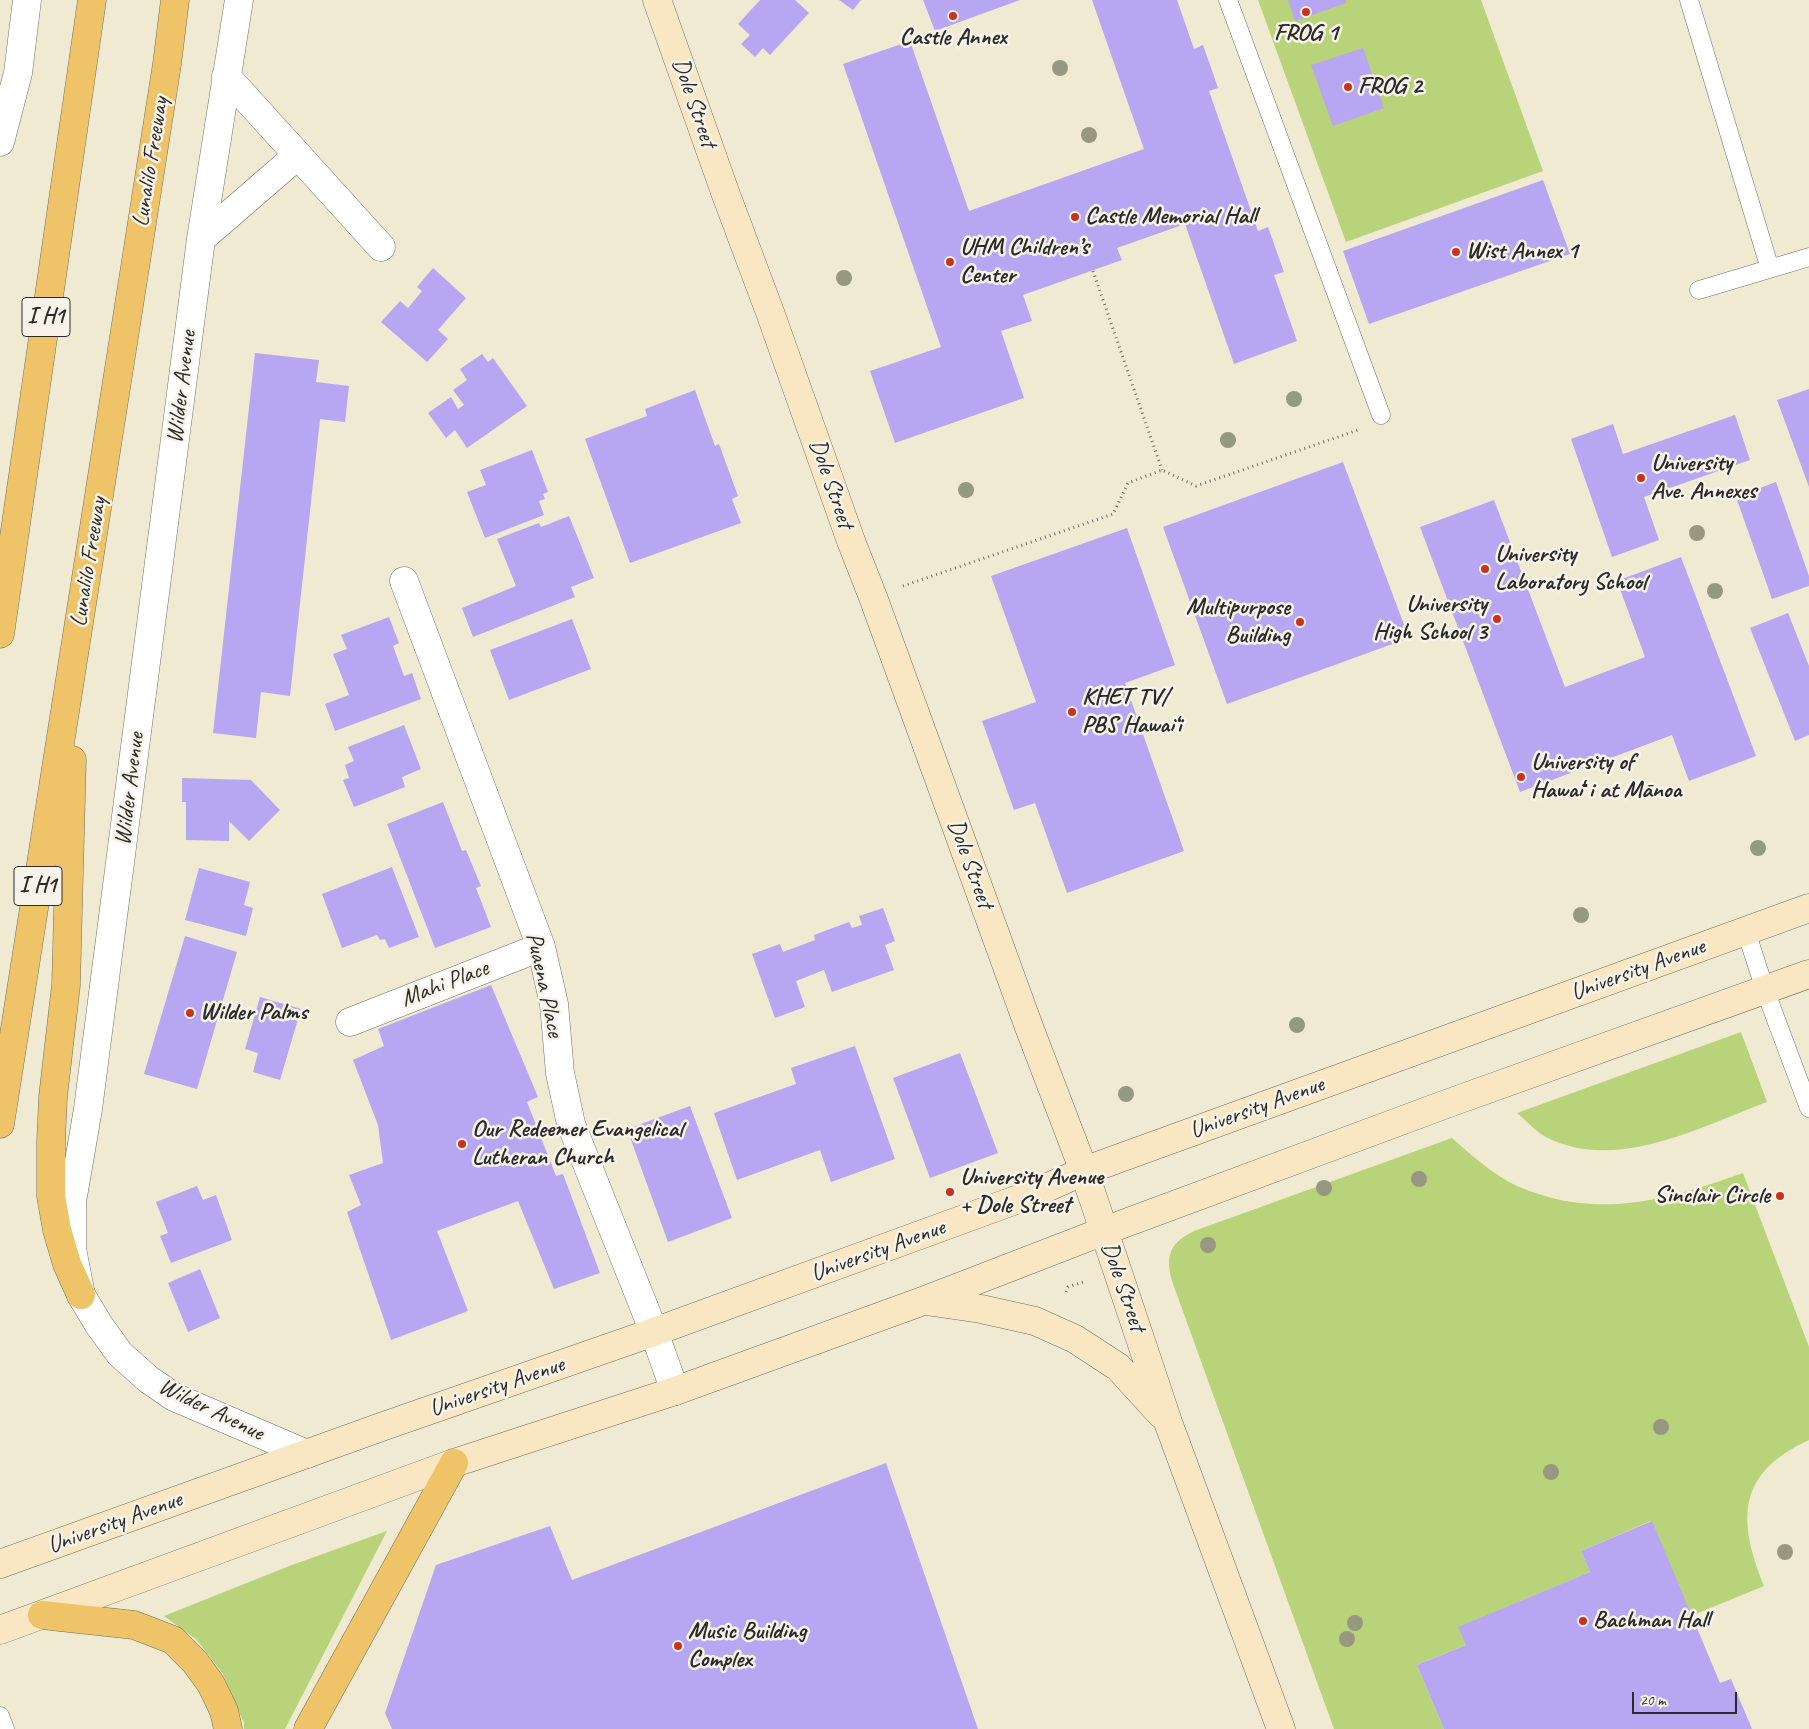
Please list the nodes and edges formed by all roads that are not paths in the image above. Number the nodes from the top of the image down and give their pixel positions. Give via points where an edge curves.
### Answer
1 (27, 0) edge
2 (92, 0) edge
3 (175, 0) edge
4 (187, 0) edge
5 (238, 0) edge
6 (657, 0) edge
7 (1228, 0) edge
8 (1689, 0) edge
9 (167, 64) junction
10 (226, 76) junction
11 (0, 142) edge
12 (298, 155) junction
13 (201, 240) junction
14 (381, 247) dead end
15 (1809, 257) edge
16 (1770, 269) junction
17 (1699, 290) dead end
18 (1381, 415) dead end
19 (404, 581) dead end
20 (0, 634) edge
21 (75, 649) junction
22 (1809, 908) edge
23 (1746, 931) junction
24 (540, 947) junction
25 (1809, 974) edge
26 (1765, 990) junction
27 (350, 1022) dead end
28 (1809, 1108) edge
29 (0, 1124) edge
30 (1084, 1171) junction
31 (1104, 1231) junction
32 (81, 1295) junction
33 (923, 1301) junction
34 (654, 1332) junction
35 (675, 1390) junction
36 (1168, 1422) junction
37 (308, 1454) junction
38 (454, 1463) junction
39 (0, 1564) edge
40 (42, 1614) junction
41 (0, 1630) edge
42 (0, 1716) edge
43 (5, 1729) edge
44 (228, 1729) edge
45 (308, 1729) edge
46 (1280, 1729) edge

1 - 11 street via 18,73
2 - 20 highway, I H1
3 - 9 highway, Lunalilo Freeway / I H1
4 - 9 highway
5 - 10 street, Wilder Avenue
6 - 30 main road, Dole Street via 851,541
7 - 18 lane
8 - 16 lane
9 - 21 highway, Lunalilo Freeway / I H1
10 - 12 street
10 - 13 street, Wilder Avenue
12 - 13 street
12 - 14 street
13 - 32 street, Wilder Avenue via 90,1099 72,1202 72,1249
15 - 16 lane
16 - 17 lane
19 - 24 street, Puaena Place
21 - 29 highway, Lunalilo Freeway / I H1
21 - 32 highway via 66,985 53,1097 51,1187 57,1230
22 - 23 main road, University Avenue
23 - 26 lane
23 - 30 main road, University Avenue
24 - 27 street, Mahi Place
24 - 34 street, Puaena Place via 554,1004 560,1073 571,1124
25 - 26 main road
26 - 28 lane
26 - 31 main road
30 - 31 main road, Dole Street
30 - 34 main road, University Avenue via 1036,1193
31 - 33 main road
31 - 36 main road, Dole Street
32 - 37 street, Wilder Avenue via 120,1354 148,1379 174,1397
33 - 35 main road
33 - 36 main road via 1035,1321 1075,1339 1118,1367
34 - 35 street, Puaena Place
34 - 37 main road, University Avenue
35 - 38 main road
36 - 46 main road, Dole Street
37 - 39 main road, University Avenue
38 - 40 main road
38 - 45 highway
40 - 41 main road
40 - 44 highway via 134,1625 173,1640 211,1684 224,1711
42 - 43 lane

